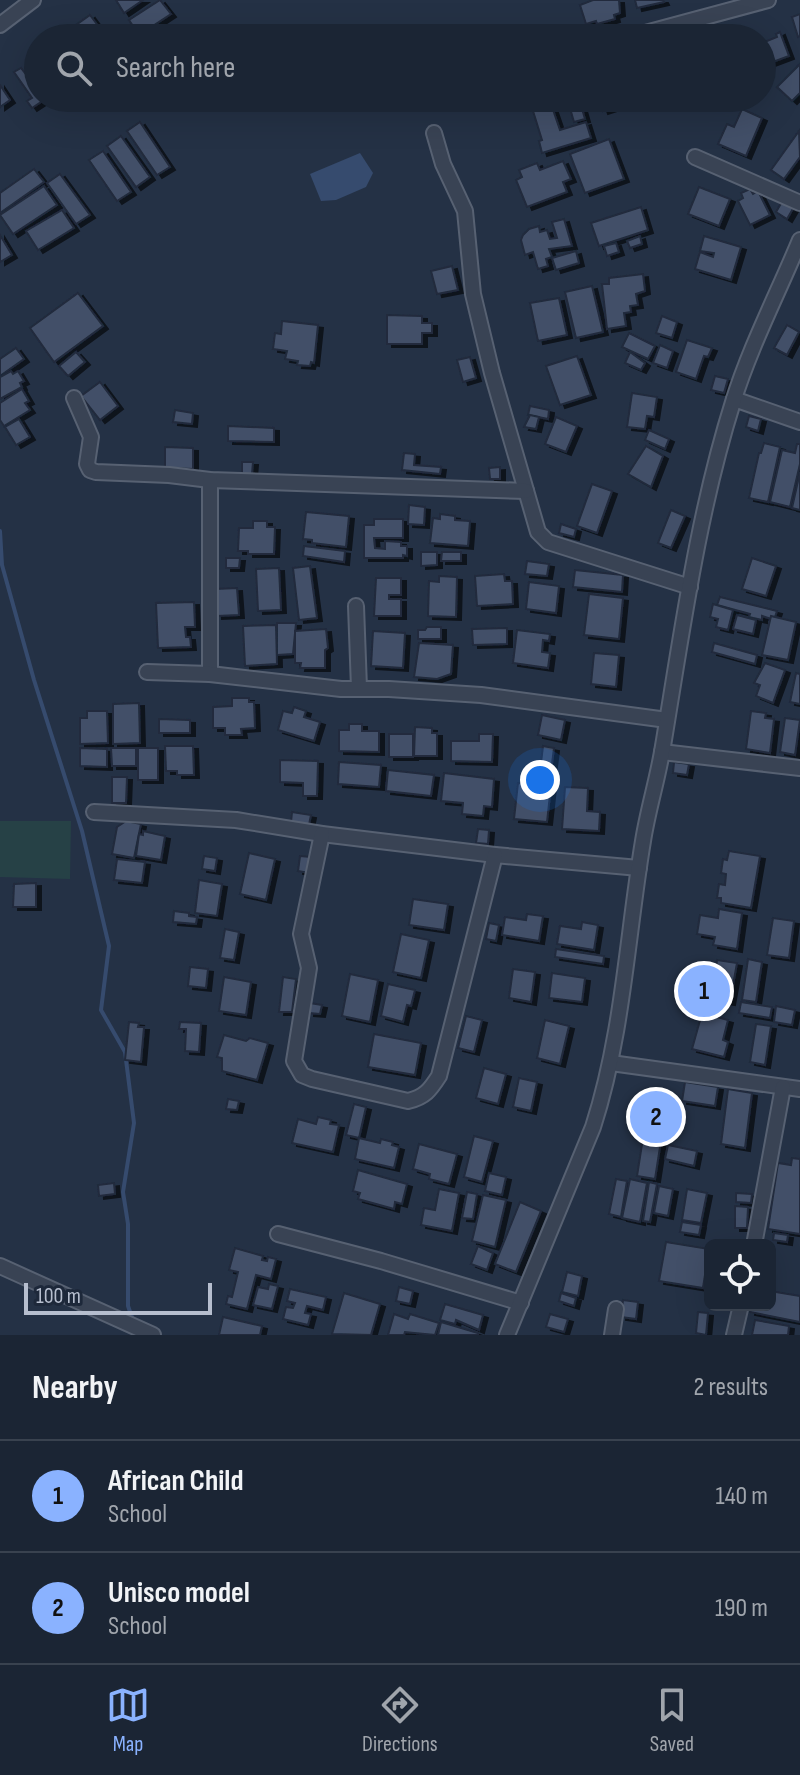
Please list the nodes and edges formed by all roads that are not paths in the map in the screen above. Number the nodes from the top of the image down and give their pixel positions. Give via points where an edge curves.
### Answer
1 (33, 0) edge
2 (768, 0) edge
3 (679, 24) edge
4 (0, 25) edge
5 (434, 133) dead end
6 (695, 157) dead end
7 (800, 203) edge
8 (800, 240) edge
9 (74, 398) dead end
10 (734, 399) junction
11 (800, 422) edge
12 (210, 480) junction
13 (526, 491) junction
14 (690, 587) junction
15 (356, 606) dead end
16 (147, 672) dead end
17 (210, 674) junction
18 (359, 688) junction
19 (667, 720) junction
20 (662, 752) junction
21 (800, 768) edge
22 (94, 812) dead end
23 (322, 834) junction
24 (495, 855) junction
25 (639, 868) junction
26 (611, 1063) junction
27 (783, 1087) junction
28 (800, 1089) edge
29 (278, 1234) dead end
30 (755, 1239) edge
31 (0, 1266) edge
32 (521, 1303) junction
33 (616, 1309) dead end
34 (740, 1311) edge
35 (151, 1334) edge
36 (507, 1335) edge
37 (612, 1335) edge
38 (734, 1335) edge

1 - 4 street
2 - 3 street
5 - 13 street via 465,211 473,294
6 - 7 street
8 - 10 street
9 - 12 street via 91,437 90,470
10 - 11 street
10 - 14 street
12 - 13 street
12 - 17 street
13 - 14 street via 544,540
14 - 19 street
15 - 18 street
16 - 17 street
17 - 18 street
18 - 19 street via 522,699
19 - 20 street
20 - 21 street
20 - 25 street
22 - 23 street via 236,820
23 - 24 street
23 - 24 street via 301,934 309,968 294,1061 302,1075 312,1079 408,1101 428,1092 439,1076
24 - 25 street
25 - 26 street
26 - 27 street
26 - 32 street via 593,1127
27 - 28 street
27 - 30 street
29 - 32 street
31 - 35 street
32 - 36 street
33 - 37 street
34 - 38 street

